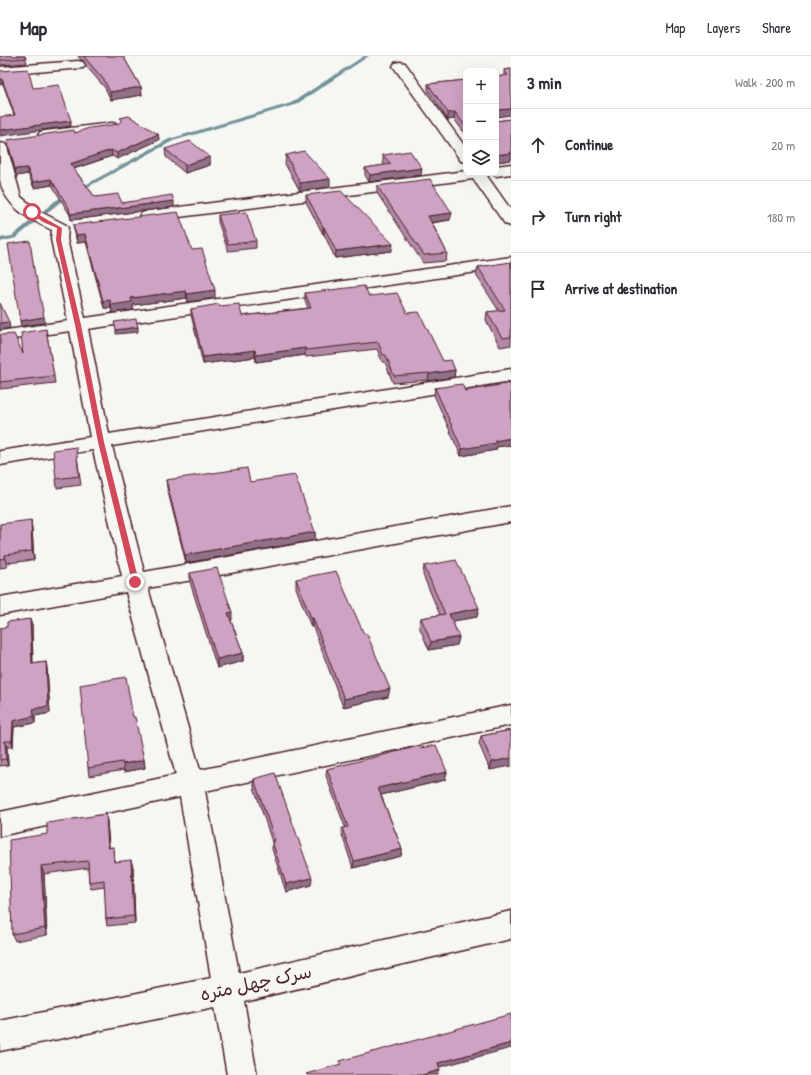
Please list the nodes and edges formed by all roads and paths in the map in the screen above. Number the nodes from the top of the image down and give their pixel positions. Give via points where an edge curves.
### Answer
1 (78, 64) dead end
2 (400, 66) dead end
3 (0, 71) edge
4 (113, 126) edge
5 (30, 138) edge
6 (15, 140) edge
7 (0, 142) edge
8 (0, 147) edge
9 (463, 152) edge
10 (511, 169) edge
11 (499, 171) edge
12 (463, 175) edge
13 (481, 176) edge
14 (7, 198) edge
15 (130, 218) edge
16 (511, 221) edge
17 (511, 262) edge
18 (78, 325) junction
19 (0, 336) edge
20 (511, 375) edge
21 (101, 442) junction
22 (0, 458) edge
23 (511, 514) edge
24 (135, 582) junction
25 (0, 606) edge
26 (511, 715) edge
27 (191, 783) junction
28 (0, 824) edge
29 (511, 925) edge
30 (226, 990) junction
31 (0, 1036) edge
32 (242, 1075) edge

1 - 3 street
2 - 9 street via 452,128
4 - 5 street
6 - 7 street
8 - 14 street
10 - 11 street
12 - 15 street
13 - 16 street
14 - 18 street via 53,222
17 - 18 street
18 - 19 street
18 - 21 street
20 - 21 street
21 - 22 street
21 - 24 street
23 - 24 street
24 - 25 street
24 - 27 street
26 - 27 street
27 - 28 street
27 - 30 street
29 - 30 street, سرک چهل متره
30 - 31 street, سرک چهل متره
30 - 32 street

